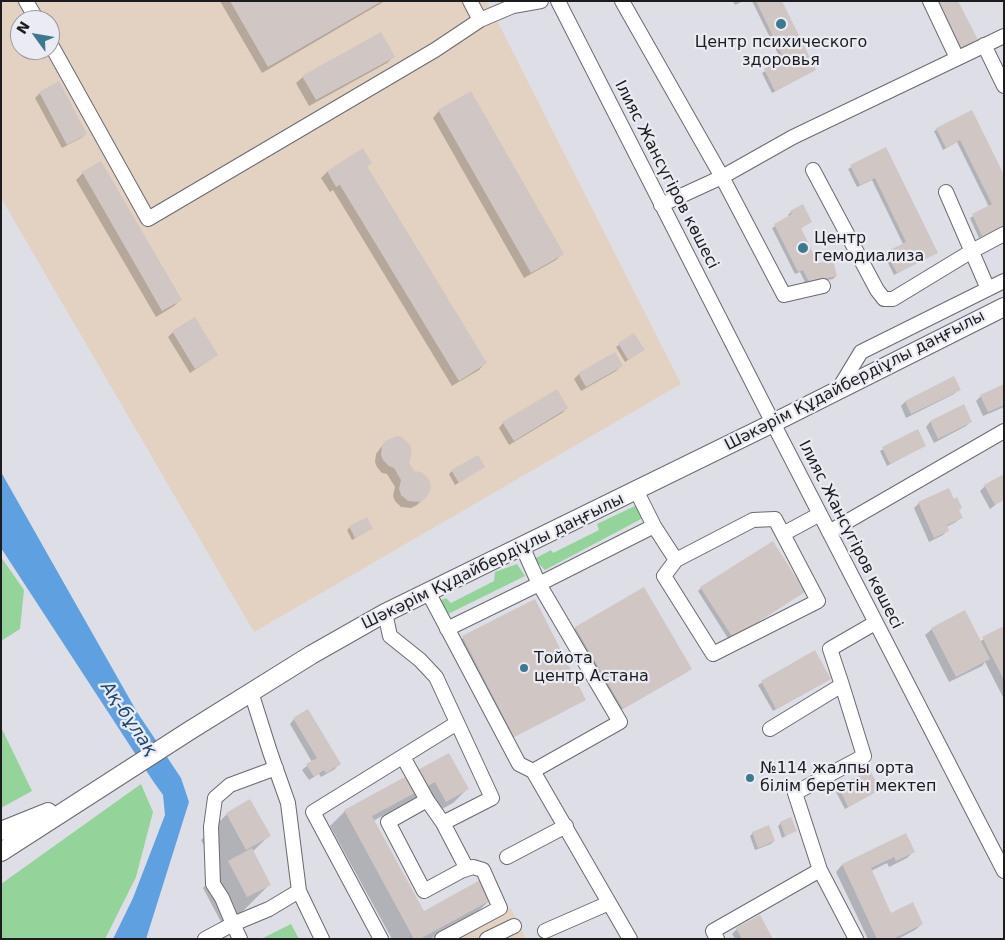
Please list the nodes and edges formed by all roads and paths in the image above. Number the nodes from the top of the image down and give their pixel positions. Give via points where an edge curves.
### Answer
1 (470, 1) edge
2 (541, 1) edge
3 (558, 1) edge
4 (622, 1) edge
5 (930, 1) edge
6 (480, 20) junction
7 (1004, 36) edge
8 (984, 45) junction
9 (957, 58) junction
10 (59, 60) edge
11 (1004, 86) edge
12 (813, 170) dead end
13 (722, 177) junction
14 (946, 192) dead end
15 (662, 204) junction
16 (1004, 234) edge
17 (972, 251) junction
18 (1004, 281) edge
19 (823, 286) dead end
20 (988, 289) junction
21 (1004, 307) edge
22 (838, 390) junction
23 (773, 423) junction
24 (1004, 431) edge
25 (636, 490) junction
26 (820, 514) junction
27 (654, 526) junction
28 (829, 532) junction
29 (783, 534) junction
30 (522, 546) junction
31 (676, 560) junction
32 (539, 584) junction
33 (428, 592) junction
34 (385, 613) junction
35 (875, 623) junction
36 (446, 629) junction
37 (842, 685) junction
38 (251, 692) junction
39 (457, 723) junction
40 (770, 729) dead end
41 (403, 757) junction
42 (276, 768) junction
43 (533, 771) junction
44 (427, 800) junction
45 (79, 801) junction
46 (443, 823) junction
47 (566, 826) junction
48 (1, 831) edge
49 (23, 838) junction
50 (1, 852) edge
51 (507, 857) dead end
52 (1, 860) edge
53 (467, 869) junction
54 (820, 870) junction
55 (1004, 870) edge
56 (299, 891) junction
57 (609, 902) junction
58 (233, 924) junction
59 (514, 926) dead end
60 (545, 931) dead end
61 (205, 939) edge
62 (240, 939) edge
63 (322, 939) edge
64 (381, 939) edge
65 (442, 939) edge
66 (486, 939) edge
67 (630, 939) edge
68 (717, 939) edge
69 (856, 939) edge

1 - 6 street
2 - 6 street via 513,6
3 - 15 street, Ілияс Жансүгіров көшесі
4 - 13 street
5 - 9 street
6 - 10 street via 436,50 148,219
7 - 8 street
8 - 9 street
8 - 11 street
9 - 13 street via 793,137
12 - 17 street via 884,299 892,299
13 - 15 street
13 - 19 street via 784,295
14 - 17 street
15 - 23 street, Ілияс Жансүгіров көшесі
16 - 17 street
17 - 20 street
18 - 20 street
20 - 22 street via 861,352
21 - 22 main road, Шәкәрім Құдайбердіұлы даңғылы
22 - 23 main road, Шәкәрім Құдайбердіұлы даңғылы
23 - 25 main road, Шәкәрім Құдайбердіұлы даңғылы
23 - 26 street, Ілияс Жансүгіров көшесі
24 - 28 street
25 - 27 street
25 - 30 main road, Шәкәрім Құдайбердіұлы даңғылы
26 - 28 street, Ілияс Жансүгіров көшесі
26 - 29 street
27 - 31 street
27 - 32 street
28 - 35 street, Ілияс Жансүгіров көшесі
29 - 31 street via 775,519 753,520
29 - 31 street via 818,601 713,654 664,576
30 - 32 street
30 - 33 main road, Шәкәрім Құдайбердіұлы даңғылы
32 - 36 street
32 - 43 street via 620,722
33 - 34 main road, Шәкәрім Құдайбердіұлы даңғылы
33 - 36 street
34 - 38 main road, Шәкәрім Құдайбердіұлы даңғылы
34 - 39 street via 390,636 436,677
35 - 37 street via 830,649
35 - 55 street, Ілияс Жансүгіров көшесі
36 - 43 street via 519,764
37 - 40 street
37 - 54 street via 864,756 795,793
38 - 42 street
38 - 45 main road, Шәкәрім Құдайбердіұлы даңғылы
39 - 41 street
39 - 46 street via 492,798
41 - 44 street
41 - 64 street via 313,812
42 - 56 street via 288,804
42 - 58 street via 230,785 215,798 211,827 213,884
43 - 47 street
44 - 46 street
44 - 53 street via 388,822 424,891
45 - 48 main road
45 - 49 main road, Шәкәрім Құдайбердіұлы даңғылы
46 - 53 street
47 - 51 street
47 - 57 street
49 - 50 main road, Шәкәрім Құдайбердіұлы даңғылы
49 - 52 main road
53 - 65 street via 483,870 500,908
54 - 68 street via 713,930
54 - 69 street
56 - 58 street via 269,909
56 - 63 street
57 - 60 street
57 - 67 street
58 - 61 street
58 - 62 street
59 - 66 street

